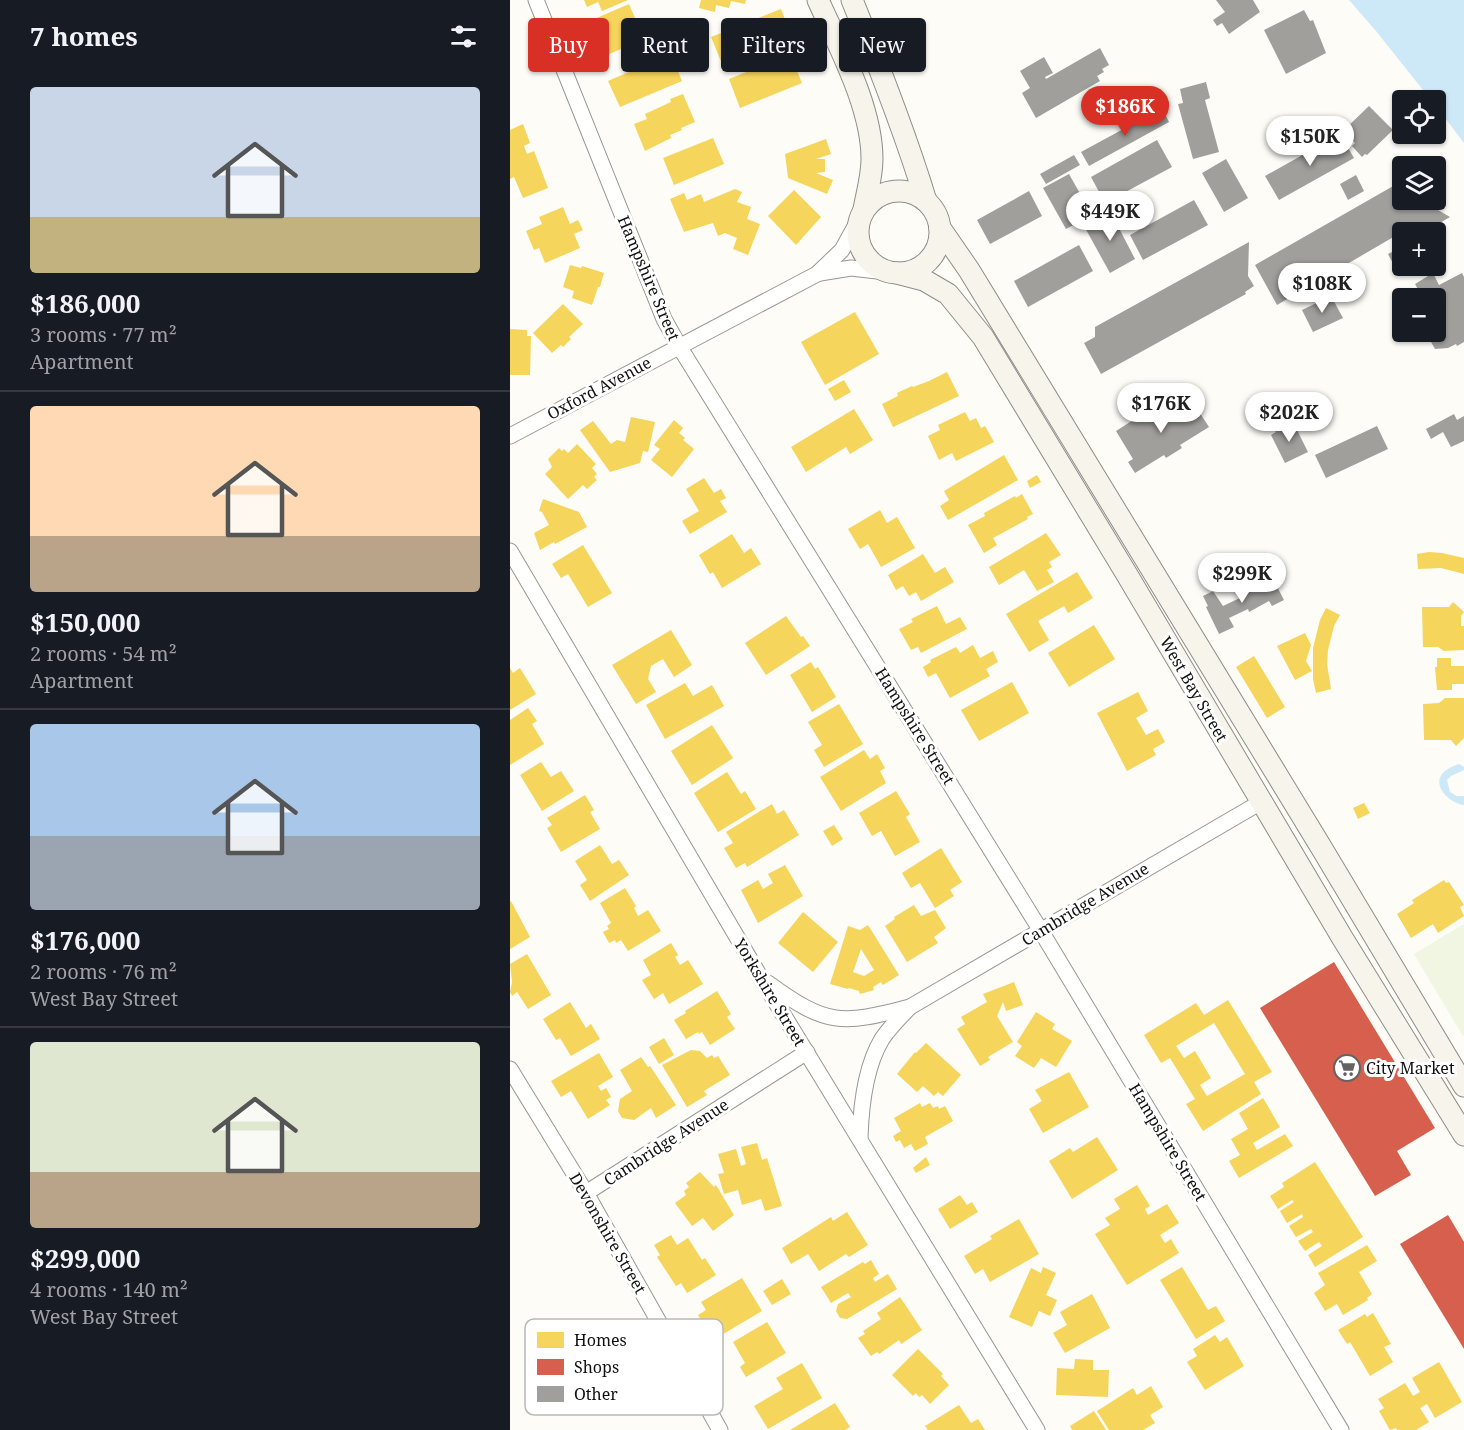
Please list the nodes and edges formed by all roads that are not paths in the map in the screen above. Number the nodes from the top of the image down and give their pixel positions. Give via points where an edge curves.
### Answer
1 (536, 0) edge
2 (818, 0) edge
3 (852, 0) edge
4 (926, 201) junction
5 (861, 214) junction
6 (940, 228) junction
7 (891, 273) junction
8 (817, 274) junction
9 (679, 346) junction
10 (510, 436) edge
11 (510, 551) edge
12 (1261, 802) junction
13 (1041, 931) junction
14 (761, 978) junction
15 (910, 1007) junction
16 (807, 1053) junction
17 (510, 1069) edge
18 (1464, 1086) edge
19 (1464, 1135) edge
20 (860, 1138) junction
21 (586, 1193) junction
22 (657, 1319) edge
23 (712, 1415) edge
24 (720, 1430) edge
25 (1037, 1430) edge
26 (1341, 1430) edge

1 - 9 street, Hampshire Street via 664,320
2 - 5 main road via 859,98 868,130 871,170
3 - 4 main road via 887,86
4 - 5 main road via 912,192 895,190 879,195
4 - 6 main road
5 - 7 main road via 857,234 861,249 871,263
5 - 8 street, Oxford Avenue via 842,249
6 - 7 main road via 939,242 930,259 913,270
6 - 18 main road, West Bay Street via 1321,846
7 - 8 street, Oxford Avenue via 851,268
7 - 12 main road, West Bay Street via 924,280 948,294 983,338
8 - 9 street, Oxford Avenue
9 - 10 street, Oxford Avenue
9 - 13 street, Hampshire Street
11 - 14 street, Yorkshire Street
12 - 13 street, Cambridge Avenue
12 - 19 main road, West Bay Street
13 - 15 street, Cambridge Avenue
13 - 26 street, Hampshire Street
14 - 15 street, Cambridge Avenue via 792,1000 832,1019 872,1017
14 - 16 street, Yorkshire Street
15 - 20 street, Cambridge Avenue via 882,1040 874,1056 861,1104
16 - 20 street, Yorkshire Street
16 - 21 street, Cambridge Avenue
17 - 21 street, Devonshire Street
20 - 25 street, Yorkshire Street
21 - 22 street, Devonshire Street
23 - 24 street, Devonshire Street

